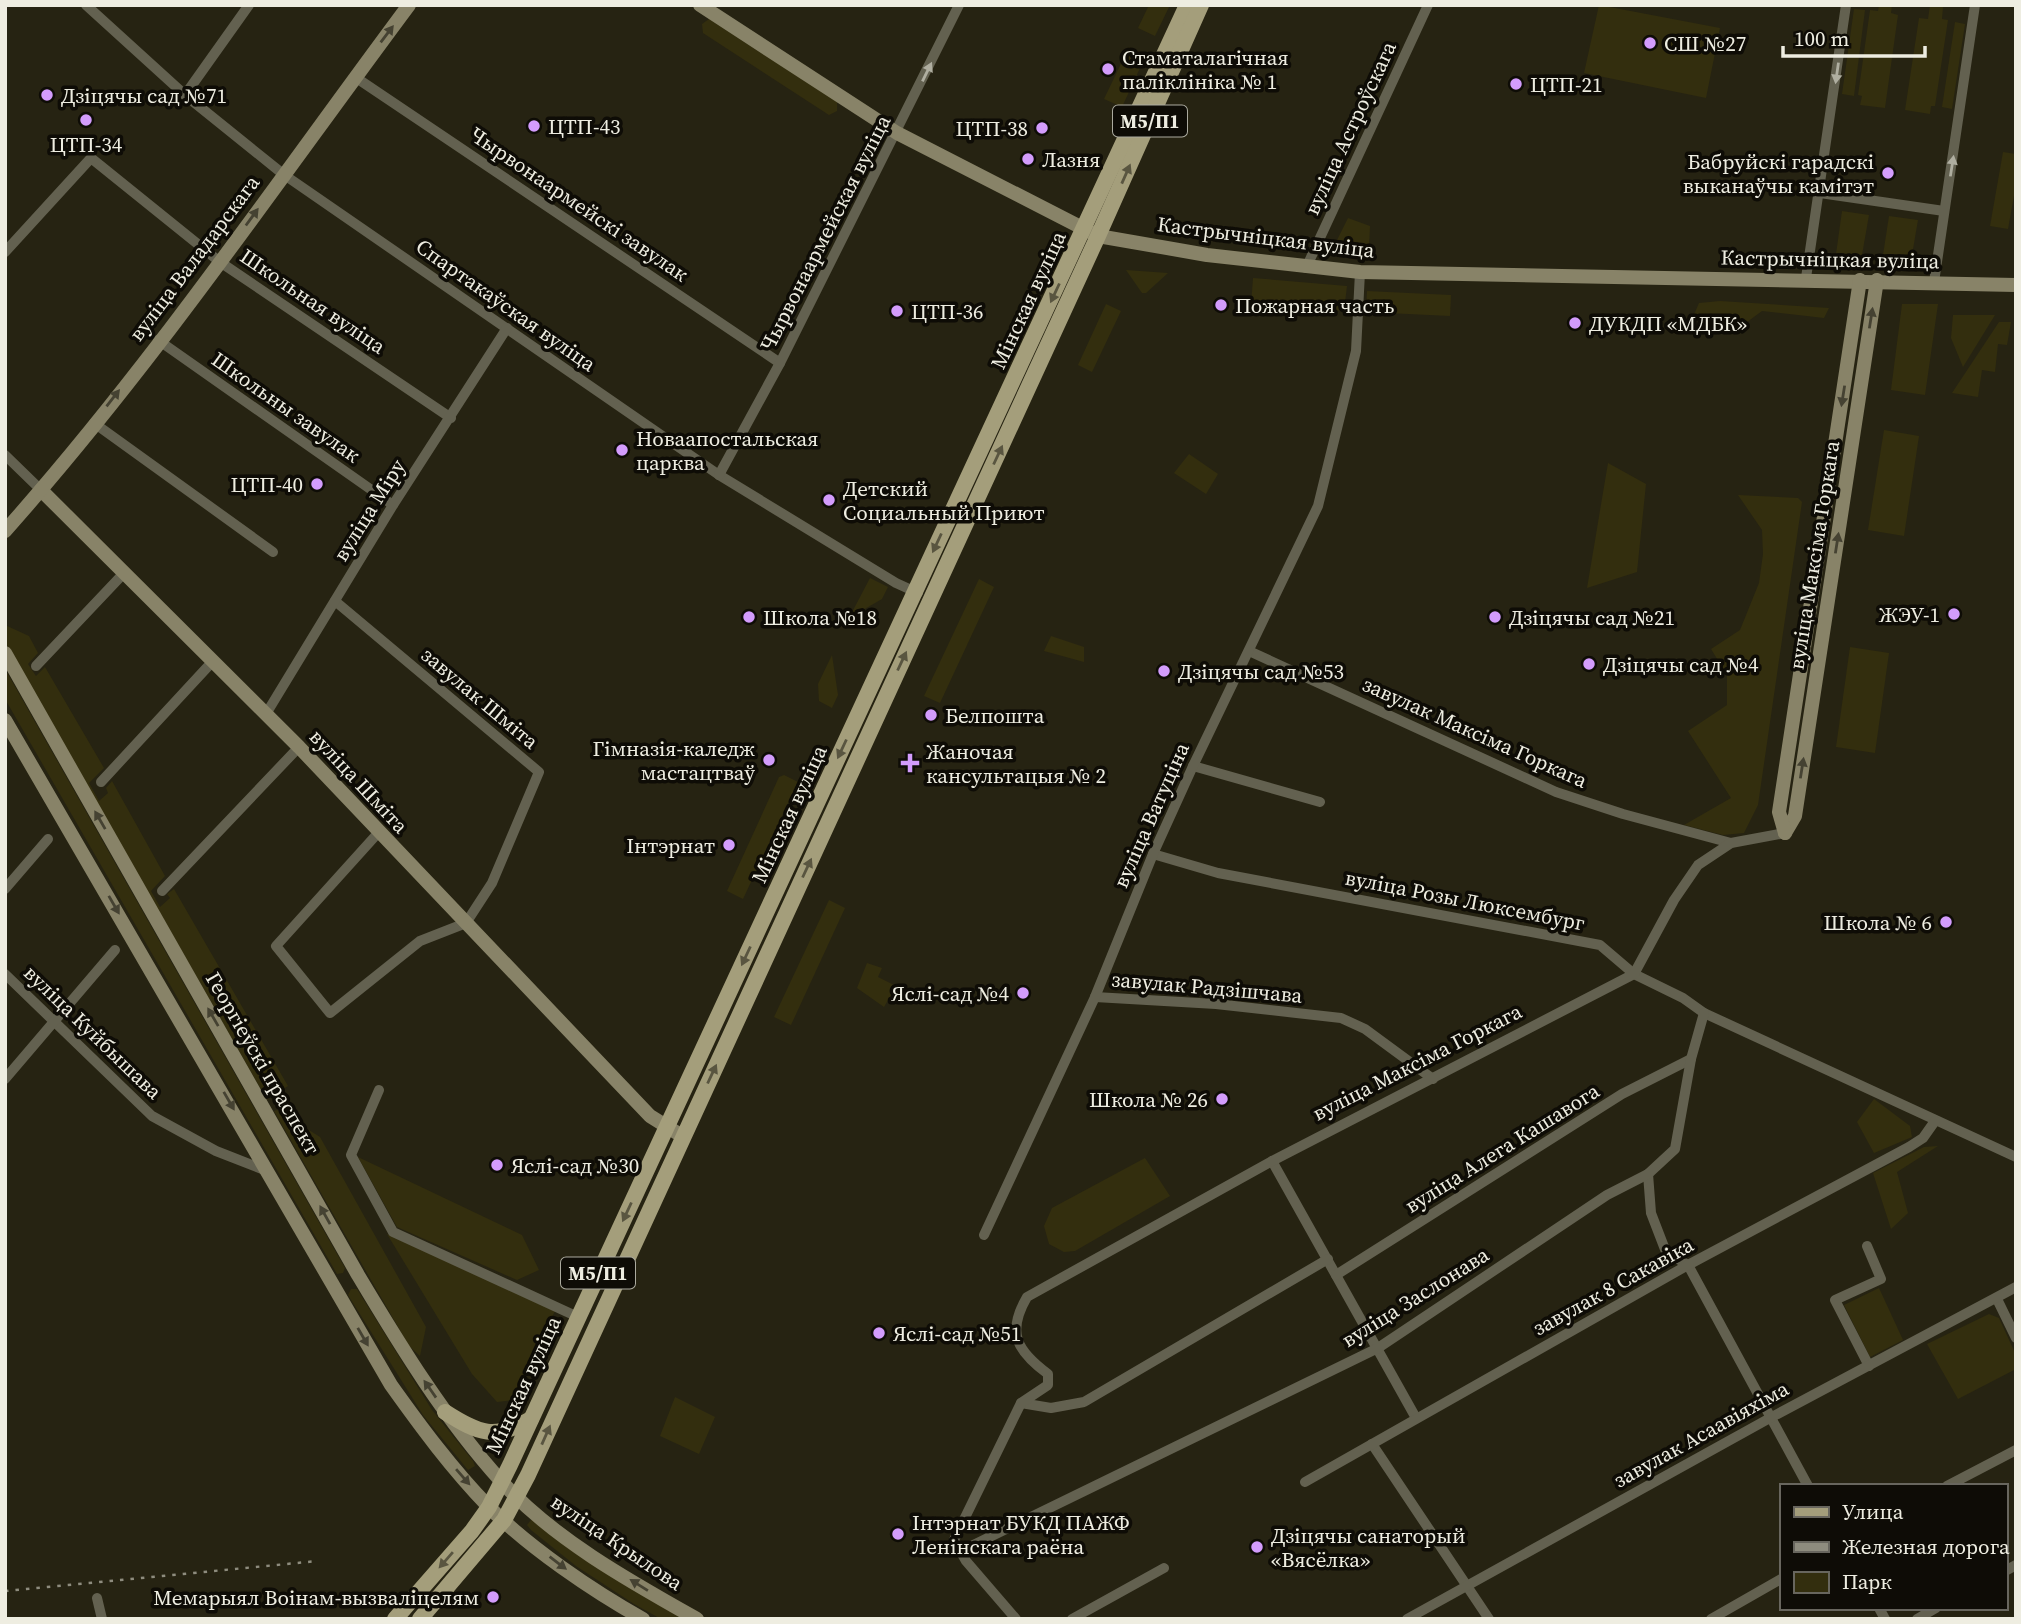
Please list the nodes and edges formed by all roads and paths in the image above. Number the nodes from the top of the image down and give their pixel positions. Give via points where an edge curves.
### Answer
1 (86, 5) edge
2 (249, 5) edge
3 (409, 5) edge
4 (700, 5) edge
5 (959, 5) edge
6 (1187, 5) edge
7 (1201, 5) edge
8 (1428, 5) edge
9 (1846, 5) edge
10 (1975, 5) edge
11 (355, 77) junction
12 (185, 95) junction
13 (897, 133) junction
14 (283, 174) junction
15 (1820, 193) junction
16 (1944, 211) junction
17 (1091, 234) junction
18 (5, 252) edge
19 (220, 261) junction
20 (1306, 268) junction
21 (1360, 272) junction
22 (1807, 278) junction
23 (1860, 280) junction
24 (1877, 280) junction
25 (1934, 282) junction
26 (2016, 285) edge
27 (507, 328) junction
28 (158, 340) junction
29 (780, 363) junction
30 (451, 418) junction
31 (94, 423) junction
32 (5, 454) edge
33 (719, 475) junction
34 (41, 490) junction
35 (393, 505) junction
36 (5, 531) edge
37 (273, 552) dead end
38 (124, 573) junction
39 (914, 592) junction
40 (931, 599) junction
41 (335, 601) junction
42 (1249, 651) junction
43 (5, 653) edge
44 (213, 661) junction
45 (36, 666) dead end
46 (266, 714) junction
47 (5, 719) edge
48 (299, 747) junction
49 (1193, 766) junction
50 (101, 782) dead end
51 (1320, 802) dead end
52 (379, 833) junction
53 (1785, 833) junction
54 (48, 839) dead end
55 (1731, 843) junction
56 (1153, 854) junction
57 (5, 889) edge
58 (162, 891) dead end
59 (466, 923) junction
60 (115, 950) dead end
61 (5, 974) edge
62 (1634, 974) junction
63 (1095, 997) junction
64 (1704, 1013) junction
65 (54, 1021) junction
66 (1691, 1059) junction
67 (5, 1079) edge
68 (1433, 1079) junction
69 (379, 1090) dead end
70 (1935, 1121) junction
71 (665, 1128) junction
72 (682, 1136) junction
73 (2016, 1157) edge
74 (1272, 1161) junction
75 (269, 1172) junction
76 (1648, 1174) junction
77 (984, 1235) dead end
78 (1867, 1247) dead end
79 (1328, 1259) junction
80 (1688, 1265) junction
81 (358, 1275) junction
82 (1336, 1275) junction
83 (2016, 1287) edge
84 (335, 1289) junction
85 (1997, 1298) junction
86 (578, 1317) junction
87 (2016, 1338) edge
88 (1377, 1348) junction
89 (1869, 1366) junction
90 (1021, 1403) junction
91 (445, 1412) junction
92 (1416, 1418) junction
93 (1770, 1418) junction
94 (531, 1419) junction
95 (1372, 1444) junction
96 (2016, 1450) edge
97 (502, 1482) junction
98 (1305, 1482) dead end
99 (1807, 1484) edge
100 (1951, 1484) edge
101 (516, 1496) junction
102 (489, 1507) junction
103 (504, 1520) junction
104 (959, 1552) junction
105 (1164, 1568) dead end
106 (1780, 1580) edge
107 (1466, 1585) junction
108 (97, 1598) dead end
109 (1932, 1610) edge
110 (102, 1619) edge
111 (395, 1619) edge
112 (420, 1619) edge
113 (643, 1619) edge
114 (697, 1619) edge
115 (1016, 1619) edge
116 (1072, 1619) edge
117 (1407, 1619) edge
118 (1489, 1619) edge
119 (1712, 1619) edge
120 (1916, 1619) edge

1 - 12 street, Спартакаўская вуліца
2 - 12 street
11 -> 3 main road, вуліца Валадарскага
4 - 13 main road, Кастрычніцкая вуліца
13 -> 5 street, Чырвонаармейская вуліца
6 - 17 main road, Мінская вуліца / М5/П1
17 -> 7 main road, Мінская вуліца / М5/П1
8 - 20 street, вуліца Астроўскага
9 -> 15 street
16 -> 10 street
11 - 14 main road, вуліца Валадарскага
11 - 29 street, Чырвонаармейскі завулак
12 - 14 street, Спартакаўская вуліца
13 - 17 main road, Кастрычніцкая вуліца
13 - 29 street, Чырвонаармейская вуліца
19 -> 14 main road, вуліца Валадарскага
14 - 27 street, Спартакаўская вуліца
15 - 16 street
15 - 22 street
16 - 25 street
17 - 20 main road, Кастрычніцкая вуліца
17 -> 39 main road, Мінская вуліца / М5/П1
40 -> 17 main road, Мінская вуліца / М5/П1
18 - 19 street, Школьная вуліца via 92,158
19 - 28 main road, вуліца Валадарскага
19 - 30 street, Школьная вуліца
20 - 21 main road, Кастрычніцкая вуліца
21 - 22 main road, Кастрычніцкая вуліца
21 - 42 street, вуліца Ватуціна via 1356,351 1326,480
22 - 23 main road, Кастрычніцкая вуліца
23 - 24 main road, Кастрычніцкая вуліца
23 -> 53 main road, вуліца Максіма Горкага via 1779,812
24 - 25 main road, Кастрычніцкая вуліца
53 -> 24 main road, вуліца Максіма Горкага via 1795,816
25 - 26 main road, Кастрычніцкая вуліца
27 - 30 street, вуліца Міру
27 - 33 street, Спартакаўская вуліца
31 -> 28 main road, вуліца Валадарскага
28 - 35 street, Школьны завулак
29 - 33 street, Чырвонаармейская вуліца
30 - 35 street, вуліца Міру
31 - 34 main road, вуліца Валадарскага
31 - 37 street
32 - 34 street, вуліца Шміта
33 - 39 street, Спартакаўская вуліца
34 - 36 main road, вуліца Валадарскага
34 - 38 main road, вуліца Шміта
35 - 41 street, вуліца Міру
38 - 44 main road, вуліца Шміта
38 - 45 street
39 - 40 street, Спартакаўская вуліца
39 -> 71 main road, Мінская вуліца / М5/П1
72 -> 40 main road, Мінская вуліца / М5/П1
41 - 46 street, вуліца Міру
41 - 59 street, завулак Шміта via 539,772 492,883
42 - 49 street, вуліца Ватуціна
42 - 55 street, завулак Максіма Горкага via 1556,792
81 -> 43 main road, Георгіеўскі праспект
44 - 46 main road, вуліца Шміта
44 - 50 street
46 - 48 main road, вуліца Шміта
47 -> 75 main road
48 - 52 main road, вуліца Шміта
48 - 58 street
49 - 51 street
49 - 56 street, вуліца Ватуціна
52 - 59 main road, вуліца Шміта
52 - 59 street via 276,946 330,1013 420,941
53 - 55 street
54 - 57 street
55 - 62 street via 1698,865
56 - 62 street, вуліца Розы Люксембург via 1218,873 1600,944
56 - 63 street, вуліца Ватуціна
59 - 71 main road, вуліца Шміта
60 - 65 street
61 - 65 street, вуліца Куйбышава
62 - 64 street, вуліца Розы Люксембург
62 - 68 street, вуліца Максіма Горкага
63 - 68 street, завулак Радзішчава via 1341,1018 1365,1028
63 - 77 street, завулак Радзішчава
64 - 66 street, вуліца Заслонава
64 - 70 street, вуліца Розы Люксембург
65 - 67 street
65 - 75 street, вуліца Куйбышава via 152,1116 216,1151
66 - 76 street, вуліца Заслонава via 1675,1149
66 - 82 street, вуліца Алега Кашавога via 1622,1094
68 - 74 street, вуліца Максіма Горкага
69 - 86 street via 351,1155 393,1232
70 - 73 street, вуліца Розы Люксембург
70 - 80 street, завулак 8 Сакавіка via 1923,1138 1909,1147
71 - 72 main road, вуліца Шміта
71 -> 86 main road, Мінская вуліца / М5/П1
101 -> 72 main road, Мінская вуліца / М5/П1
74 - 79 street
74 - 90 street, вуліца Максіма Горкага via 1027,1297 1015,1327 1018,1341 1048,1374 1048,1385
75 - 84 main road
76 - 80 street via 1651,1213 1666,1252
76 - 88 street, вуліца Заслонава via 1607,1195
78 - 89 street via 1881,1279 1835,1300
79 - 82 street
79 - 90 street via 1084,1402 1051,1408
80 - 92 street, завулак 8 Сакавіка
80 - 93 street
81 - 84 main road
91 -> 81 main road, Георгіеўскі праспект
82 - 88 street
83 - 85 street, завулак Асаавіяхіма
84 -> 102 main road via 391,1385
85 - 87 street
85 - 89 street, завулак Асаавіяхіма
86 - 94 main road, Мінская вуліца / М5/П1
88 - 92 street
88 - 104 street, вуліца Заслонава
89 - 93 street, завулак Асаавіяхіма
90 - 104 street via 954,1540
91 - 94 main road via 489,1433 506,1432
91 - 97 main road, Георгіеўскі праспект
92 - 95 street, завулак 8 Сакавіка
93 - 99 street
93 - 107 street, завулак Асаавіяхіма
94 - 97 main road, Мінская вуліца / М5/П1
95 - 98 street, завулак 8 Сакавіка
95 - 107 street
96 - 100 street
97 - 101 main road, вуліца Крылова
97 - 102 main road, Мінская вуліца / М5/П1
101 - 103 main road, Мінская вуліца / М5/П1
114 -> 101 main road, вуліца Крылова via 583,1549
102 - 103 main road
102 -> 111 main road, Мінская вуліца / М5/П1
103 - 112 main road, Мінская вуліца / М5/П1
103 -> 113 main road via 587,1584
104 - 115 street
105 - 116 street
106 - 119 street
107 - 117 street, завулак Асаавіяхіма
107 - 118 street
108 - 110 street
109 - 120 street

